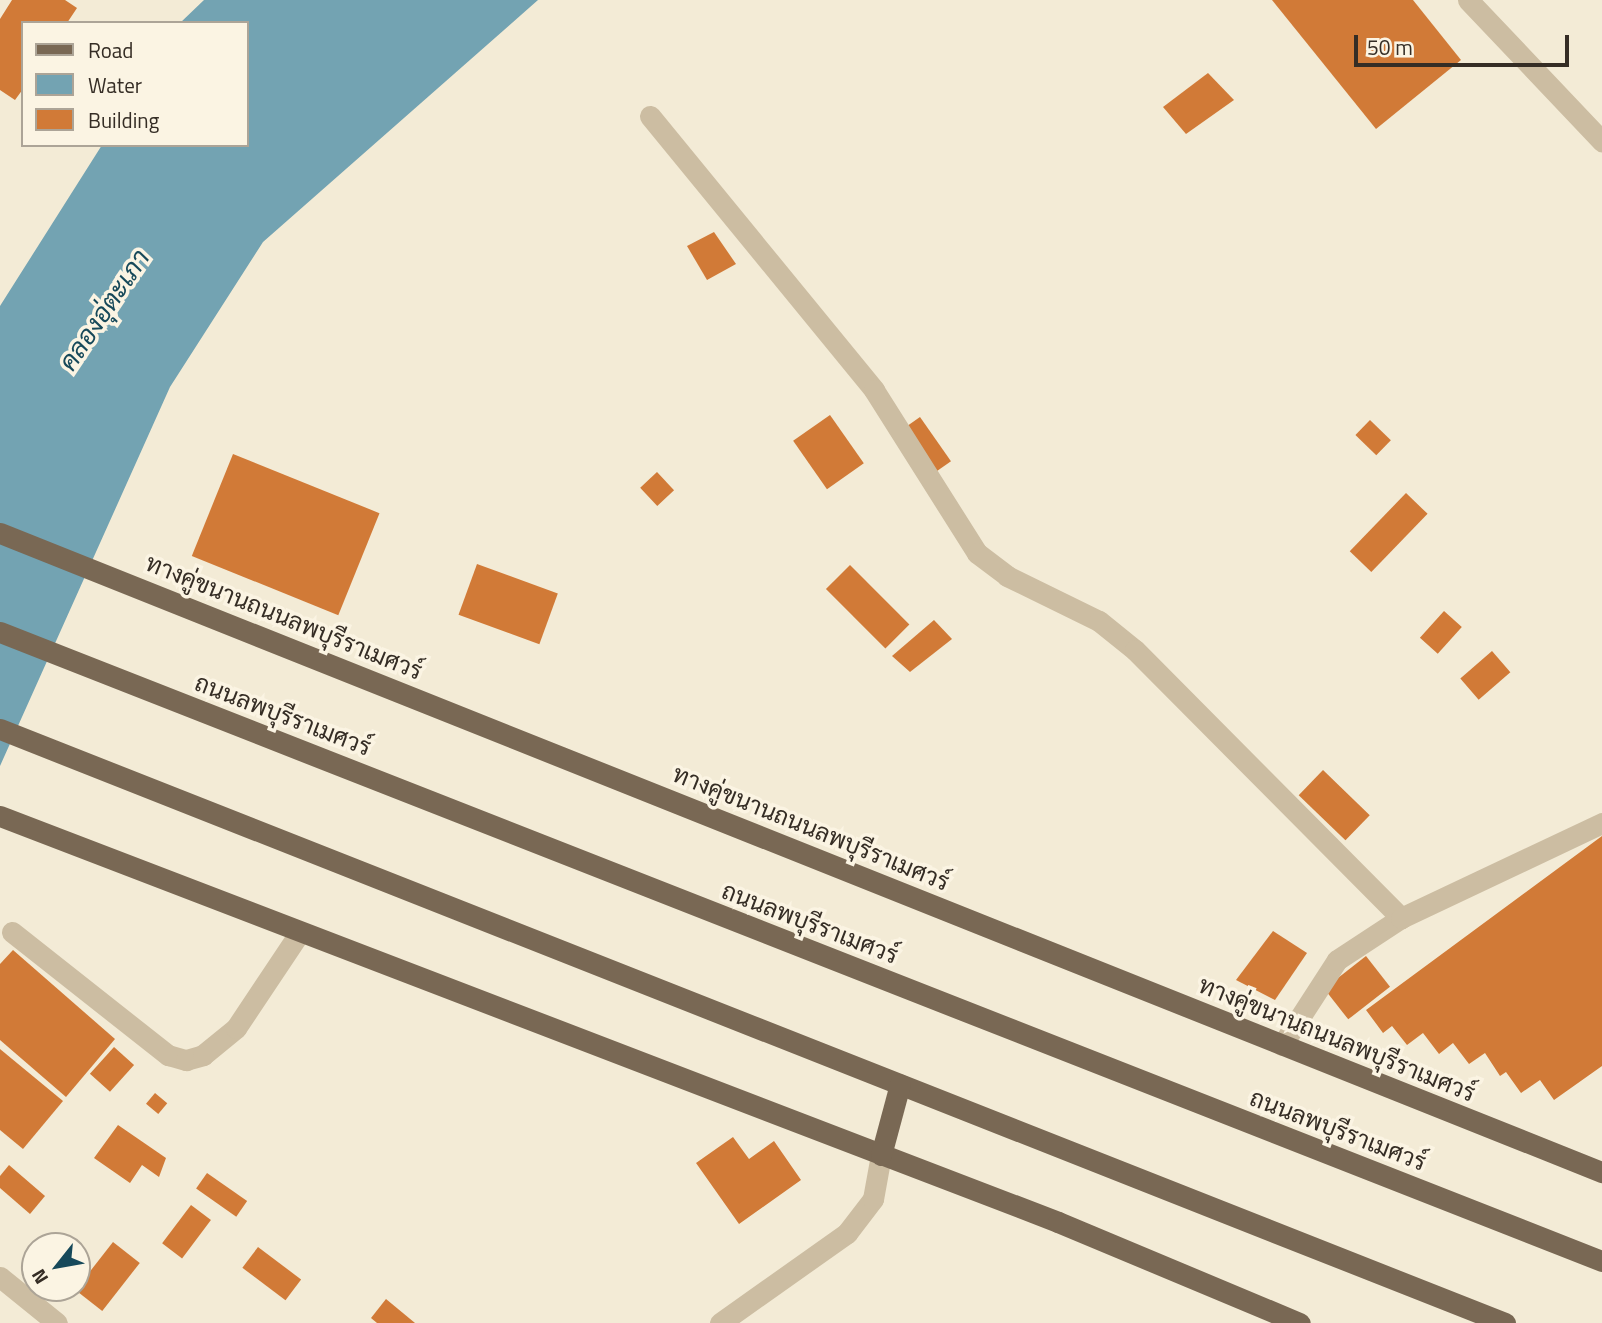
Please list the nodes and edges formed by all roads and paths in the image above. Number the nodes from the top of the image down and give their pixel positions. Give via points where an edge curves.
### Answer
1 (1468, 0) edge
2 (650, 116) dead end
3 (1602, 141) edge
4 (0, 533) edge
5 (0, 632) edge
6 (0, 729) edge
7 (0, 816) edge
8 (1602, 823) edge
9 (1402, 918) junction
10 (12, 932) dead end
11 (300, 932) junction
12 (1282, 1045) junction
13 (900, 1084) junction
14 (881, 1155) junction
15 (1602, 1172) edge
16 (1602, 1261) edge
17 (0, 1277) edge
18 (57, 1323) edge
19 (720, 1323) edge
20 (1300, 1323) edge
21 (1505, 1323) edge

1 - 3 street
2 - 9 street via 874,390 977,553 1007,576 1099,621 1135,650
4 - 12 main road, ทางคู่ขนานถนนลพบุรีราเมศวร์
5 - 16 main road, ถนนลพบุรีราเมศวร์
6 - 13 main road
7 - 11 main road
8 - 9 street
9 - 12 street via 1337,960
10 - 11 street via 168,1055 186,1060 203,1055 236,1028
11 - 14 main road
12 - 15 main road, ทางคู่ขนานถนนลพบุรีราเมศวร์
13 - 14 main road
13 - 21 main road
14 - 19 street via 873,1199 847,1233
14 - 20 main road via 1058,1222
17 - 18 street

